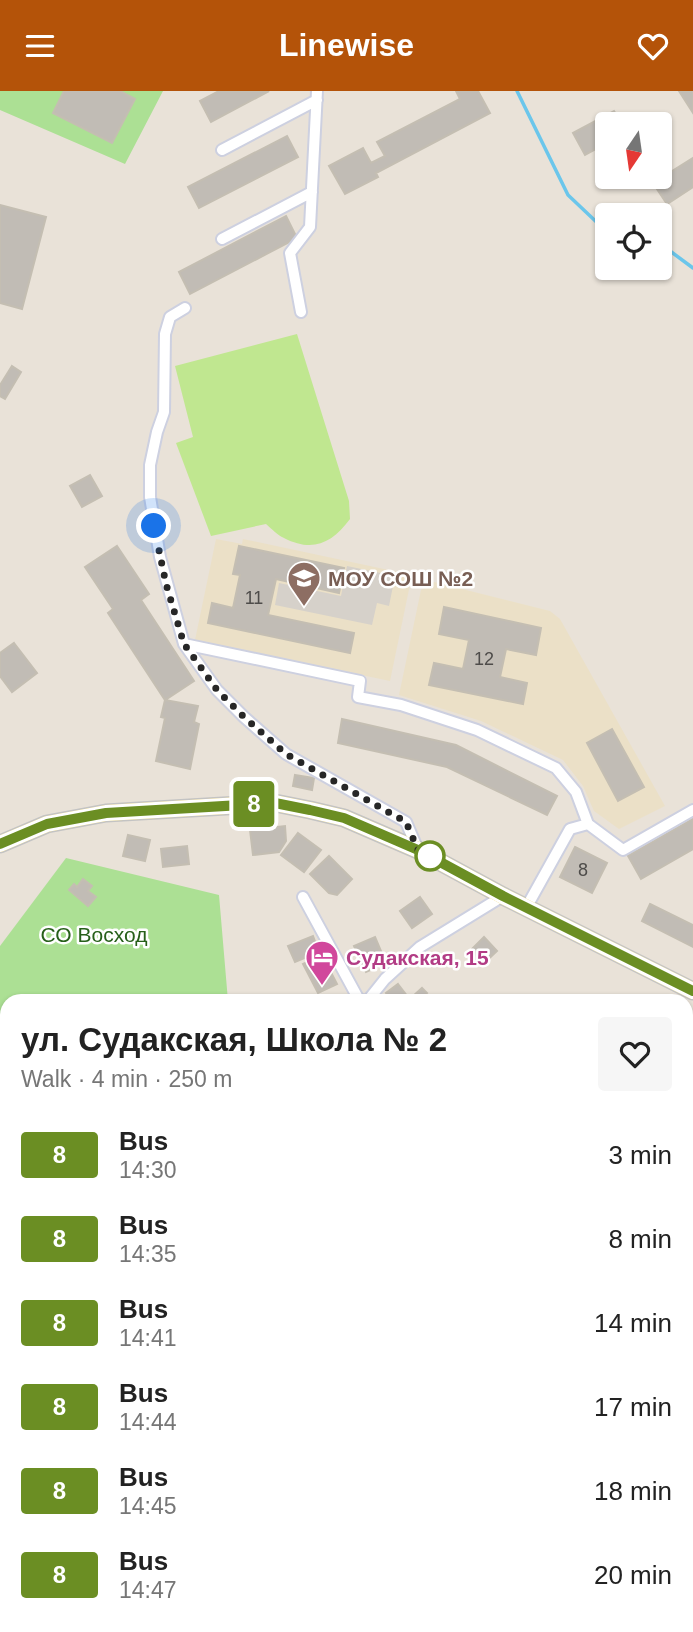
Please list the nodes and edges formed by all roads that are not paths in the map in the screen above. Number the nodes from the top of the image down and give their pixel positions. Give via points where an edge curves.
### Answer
1 (317, 96) edge
2 (222, 151) dead end
3 (312, 192) junction
4 (222, 239) dead end
5 (185, 308) dead end
6 (301, 312) dead end
7 (184, 644) junction
8 (693, 810) edge
9 (588, 824) junction
10 (0, 844) edge
11 (418, 850) junction
12 (503, 896) junction
13 (303, 897) dead end
14 (526, 908) junction
15 (693, 991) edge
16 (356, 994) edge
17 (373, 994) edge

1 - 2 street
1 - 3 street
3 - 4 street
3 - 6 street via 310,227 290,253
5 - 7 street via 170,317 165,334 164,412 150,465 156,542
7 - 9 street via 360,681 358,697 401,705 477,730 556,768 576,792
7 - 11 street via 217,690 265,736 286,754 406,822
8 - 9 street via 623,850
9 - 14 street via 570,829
10 - 11 main road via 47,824 106,813 275,803 344,818
11 - 12 main road
12 - 14 main road
12 - 17 street via 420,947
13 - 16 street
14 - 15 main road

